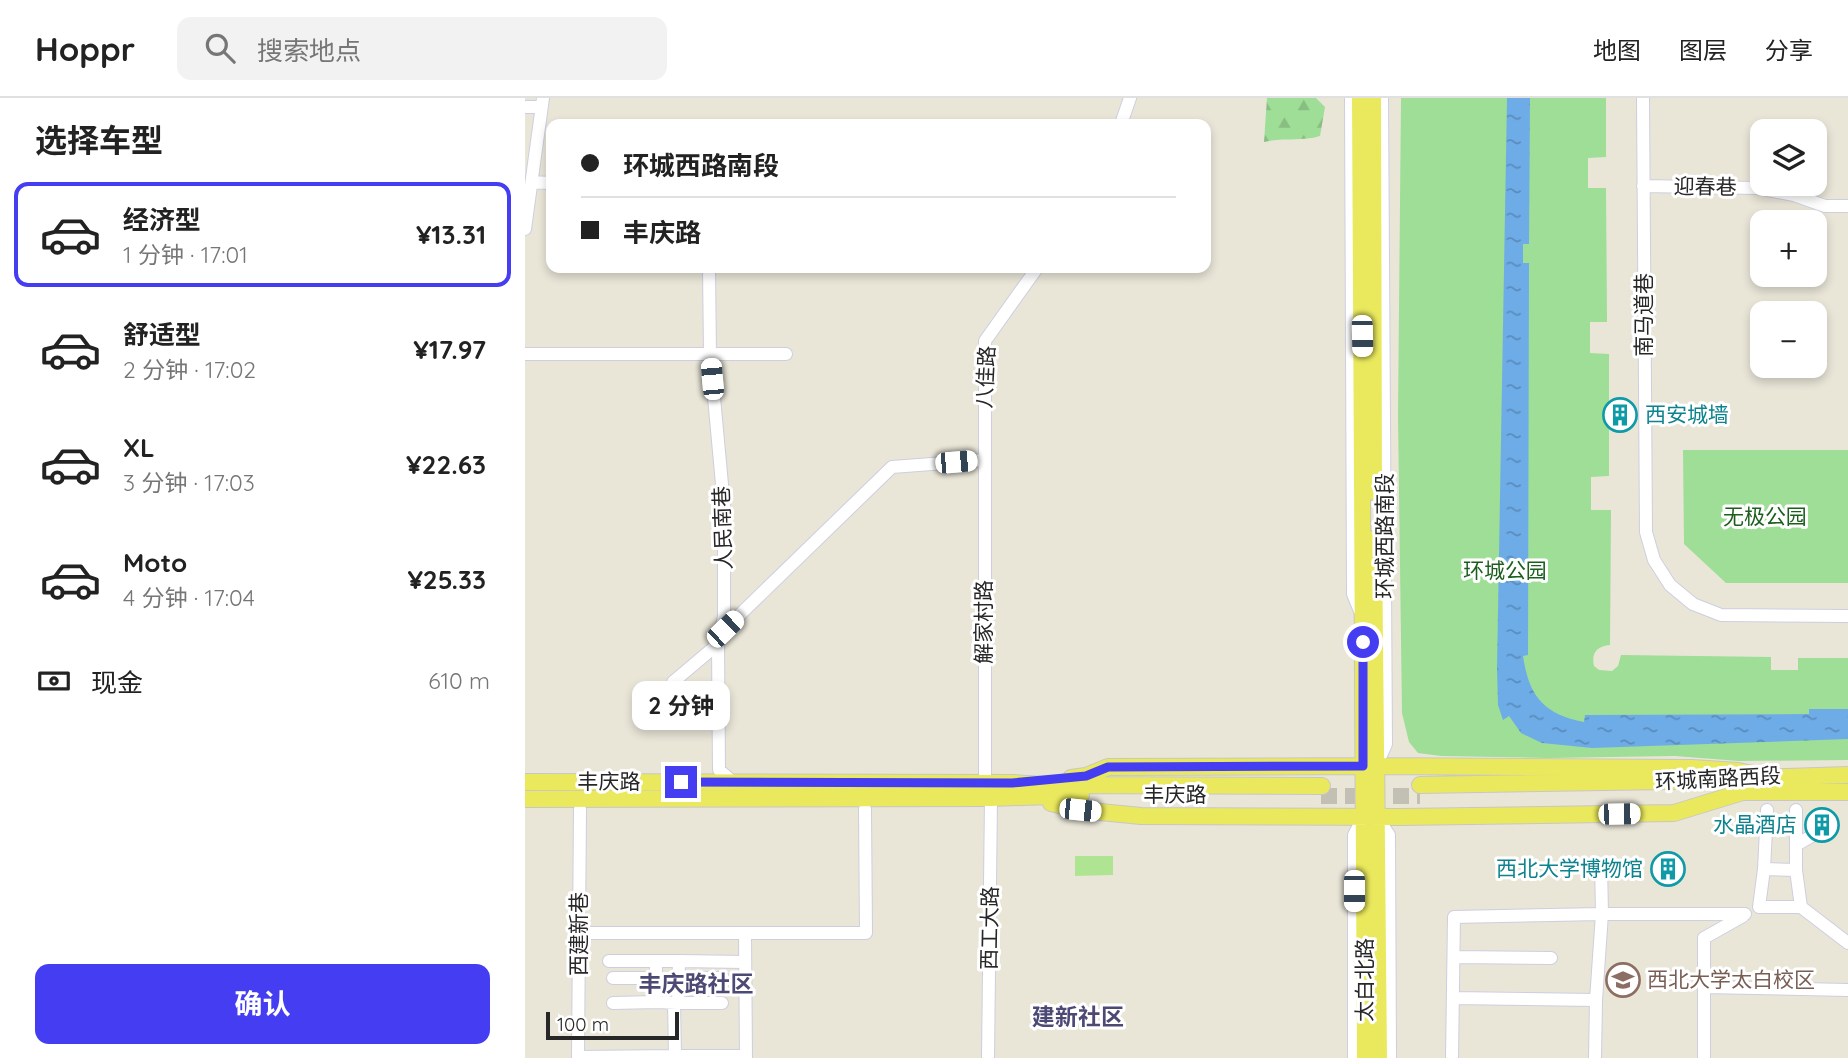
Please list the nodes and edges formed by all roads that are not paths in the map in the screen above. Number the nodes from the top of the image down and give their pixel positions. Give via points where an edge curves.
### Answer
1 (1130, 98) edge
2 (1351, 98) edge
3 (1360, 98) edge
4 (1373, 98) edge
5 (1382, 98) edge
6 (1643, 98) edge
7 (542, 103) edge
8 (525, 107) edge
9 (1123, 119) edge
10 (532, 182) junction
11 (546, 183) edge
12 (1643, 186) junction
13 (1848, 206) edge
14 (525, 229) edge
15 (709, 273) edge
16 (1033, 273) edge
17 (525, 354) edge
18 (710, 354) junction
19 (786, 354) dead end
20 (984, 460) junction
21 (1374, 574) junction
22 (1385, 598) junction
23 (1848, 616) edge
24 (1363, 617) junction
25 (718, 644) junction
26 (673, 682) dead end
27 (1370, 766) junction
28 (1848, 775) edge
29 (1769, 777) junction
30 (525, 782) edge
31 (733, 782) junction
32 (1012, 783) junction
33 (1746, 791) junction
34 (1848, 792) edge
35 (992, 793) junction
36 (525, 799) edge
37 (580, 809) dead end
38 (865, 809) dead end
39 (1767, 810) dead end
40 (1796, 810) dead end
41 (1370, 817) junction
42 (1817, 833) dead end
43 (1796, 845) junction
44 (1601, 864) dead end
45 (1764, 869) junction
46 (1796, 870) junction
47 (1759, 907) junction
48 (1801, 907) junction
49 (1602, 914) junction
50 (1745, 914) junction
51 (579, 933) junction
52 (745, 934) junction
53 (1848, 943) edge
54 (1454, 957) junction
55 (1551, 958) dead end
56 (609, 961) dead end
57 (678, 961) junction
58 (656, 962) junction
59 (745, 962) junction
60 (613, 978) dead end
61 (656, 978) junction
62 (678, 978) junction
63 (723, 978) dead end
64 (1704, 987) junction
65 (1848, 990) edge
66 (1453, 998) junction
67 (1596, 1000) junction
68 (656, 1002) junction
69 (613, 1003) dead end
70 (676, 1003) junction
71 (722, 1003) dead end
72 (675, 1056) edge
73 (578, 1057) edge
74 (655, 1057) edge
75 (745, 1057) edge
76 (988, 1058) edge
77 (1354, 1058) edge
78 (1365, 1058) edge
79 (1379, 1058) edge
80 (1390, 1058) edge
81 (1452, 1058) edge
82 (1595, 1058) edge
83 (1704, 1058) edge

1 - 9 street
2 - 24 street, 环城西路南段 via 1353,594
3 - 24 main road, 环城西路南段
4 - 21 main road, 环城西路南段
5 - 22 street, 环城西路南段
6 - 12 street, 南马道巷
7 - 8 street
7 - 10 street
10 - 11 street
10 - 14 street
12 - 13 street, 迎春巷 via 1757,188 1825,206
12 - 23 street, 南马道巷 via 1646,532 1654,560 1670,585 1693,604 1721,615
15 - 18 street, 人民南巷
16 - 20 street, 八佳路 via 985,341
17 - 18 street
18 - 19 street
18 - 25 street, 人民南巷 via 724,506 724,616
20 - 25 street via 892,467 725,629
20 - 35 street, 解家村路
21 - 22 street
21 - 27 main road, 环城西路南段
22 - 27 street, 环城西路南段 via 1386,744
24 - 27 main road, 环城西路南段
25 - 26 street
25 - 31 street, 人民南巷 via 719,770
27 - 29 main road via 1692,768
27 - 32 main road via 1108,767 1086,776
27 - 41 main road, 环城西路南段
28 - 29 main road, 环城南路西段
29 - 33 main road, 环城南路西段 via 1420,791
30 - 31 main road, 丰庆路
31 - 35 main road, 丰庆路
32 - 35 main road, 丰庆路
32 - 35 main road, 丰庆路 via 1322,791
33 - 34 main road, 环城南路西段
33 - 41 main road via 1674,813
35 - 36 main road, 丰庆路
35 - 41 main road via 1010,801 1142,816
35 - 76 street, 西工大路
37 - 51 street, 西建新巷
38 - 52 street via 866,933
39 - 45 street
40 - 43 street
41 - 77 street via 1354,835
41 - 78 main road, 太白北路
41 - 79 main road, 太白北路
41 - 80 street via 1389,835
42 - 43 street
43 - 46 street
44 - 49 street
45 - 46 street
45 - 47 street
46 - 48 street
47 - 48 street
47 - 50 street
48 - 53 street
49 - 50 street
49 - 54 street via 1454,917
49 - 67 street
50 - 64 street via 1704,938
51 - 52 street
51 - 73 street, 西建新巷
52 - 59 street
54 - 55 street
54 - 66 street
56 - 58 street
57 - 58 street
57 - 59 street
57 - 62 street
58 - 61 street
59 - 75 street
60 - 61 street
61 - 68 street
62 - 63 street
62 - 70 street
64 - 65 street
64 - 83 street
66 - 67 street
66 - 81 street
67 - 82 street
68 - 69 street
68 - 70 street
70 - 71 street
70 - 72 street
72 - 74 street
72 - 75 street
73 - 74 street

